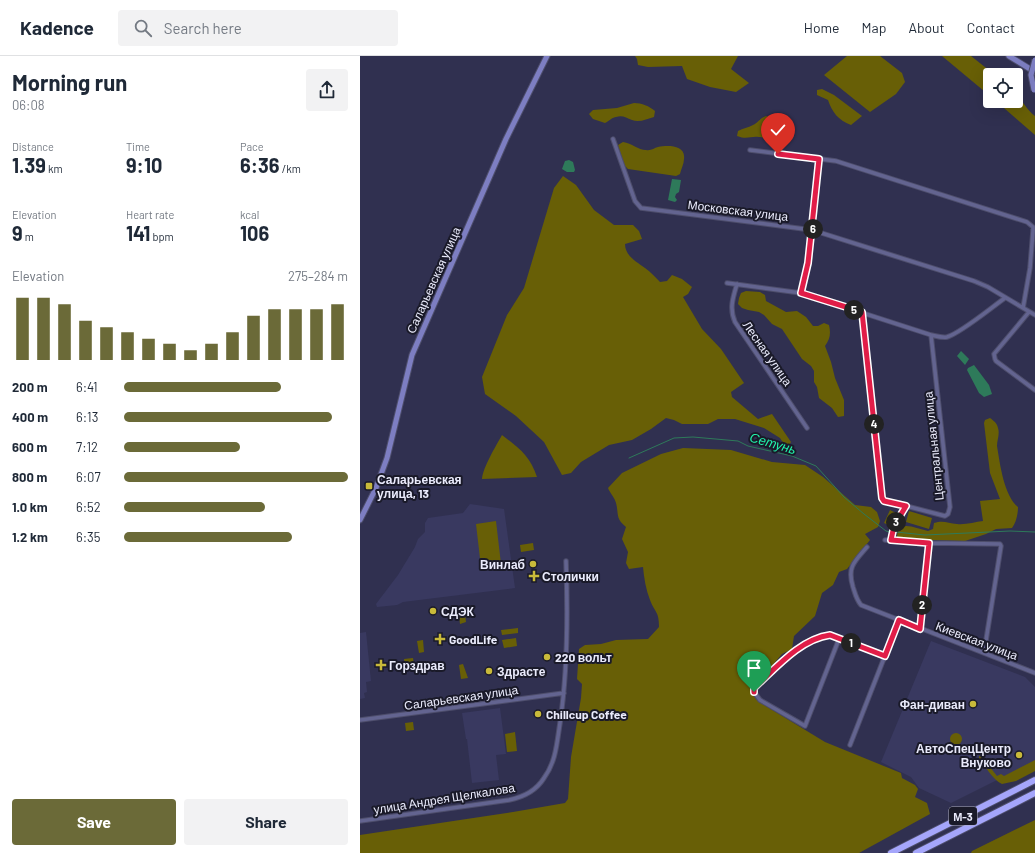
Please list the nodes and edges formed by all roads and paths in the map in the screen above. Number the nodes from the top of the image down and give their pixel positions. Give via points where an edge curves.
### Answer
1 (547, 56) edge
2 (1009, 56) edge
3 (1035, 60) edge
4 (1035, 72) edge
5 (1035, 91) edge
6 (613, 139) dead end
7 (750, 150) dead end
8 (819, 159) junction
9 (812, 230) junction
10 (727, 282) dead end
11 (737, 284) junction
12 (801, 293) junction
13 (1005, 298) junction
14 (1023, 308) junction
15 (862, 312) junction
16 (1029, 312) junction
17 (1035, 315) edge
18 (931, 335) junction
19 (1035, 390) edge
20 (808, 428) dead end
21 (906, 506) junction
22 (360, 520) edge
23 (885, 540) dead end
24 (891, 540) junction
25 (929, 543) junction
26 (867, 547) dead end
27 (566, 561) dead end
28 (899, 620) junction
29 (920, 629) junction
30 (839, 639) junction
31 (984, 654) junction
32 (885, 656) junction
33 (1035, 673) edge
34 (564, 693) junction
35 (360, 720) edge
36 (850, 745) dead end
37 (1035, 780) edge
38 (1035, 793) edge
39 (360, 821) edge
40 (891, 853) edge
41 (916, 853) edge

1 - 22 street, Саларьевская улица via 506,139 414,350 387,458
2 - 4 street
3 - 5 street, bridge via 1032,75
6 - 9 street, Московская улица via 635,201 641,208
7 - 8 street
8 - 9 street
8 - 14 street via 836,161 1027,222 1034,231
9 - 12 street
9 - 13 street, Московская улица via 968,279 988,287
10 - 11 street
11 - 12 street
11 - 20 street, Лесная улица via 731,315
12 - 15 street
13 - 14 street, Московская улица
13 - 18 street via 952,335
14 - 16 street, Московская улица
15 - 18 street
15 - 21 street, Центральная улица via 882,498 884,501
16 - 17 street, Московская улица
16 - 19 street via 994,356 996,361
18 - 21 street, Центральная улица via 950,511 941,516
21 - 24 street via 894,526
23 - 24 street
24 - 25 street
25 - 29 street
25 - 31 street via 1001,546
26 - 28 street, Киевская улица via 854,562 850,572 857,600 866,607
27 - 34 street, улица Андрея Щелкалова via 567,646
28 - 29 street, Киевская улица
28 - 32 street
29 - 31 street, Киевская улица
30 - 30 street via 805,726 760,700 754,692 754,688 796,650 822,636 830,635
30 - 32 street
31 - 33 street, Киевская улица
32 - 36 street
34 - 35 street, Саларьевская улица
34 - 39 street, улица Андрея Щелкалова via 552,763 541,783 528,794 509,800
37 - 40 highway, М-3
38 - 41 highway, М-3

